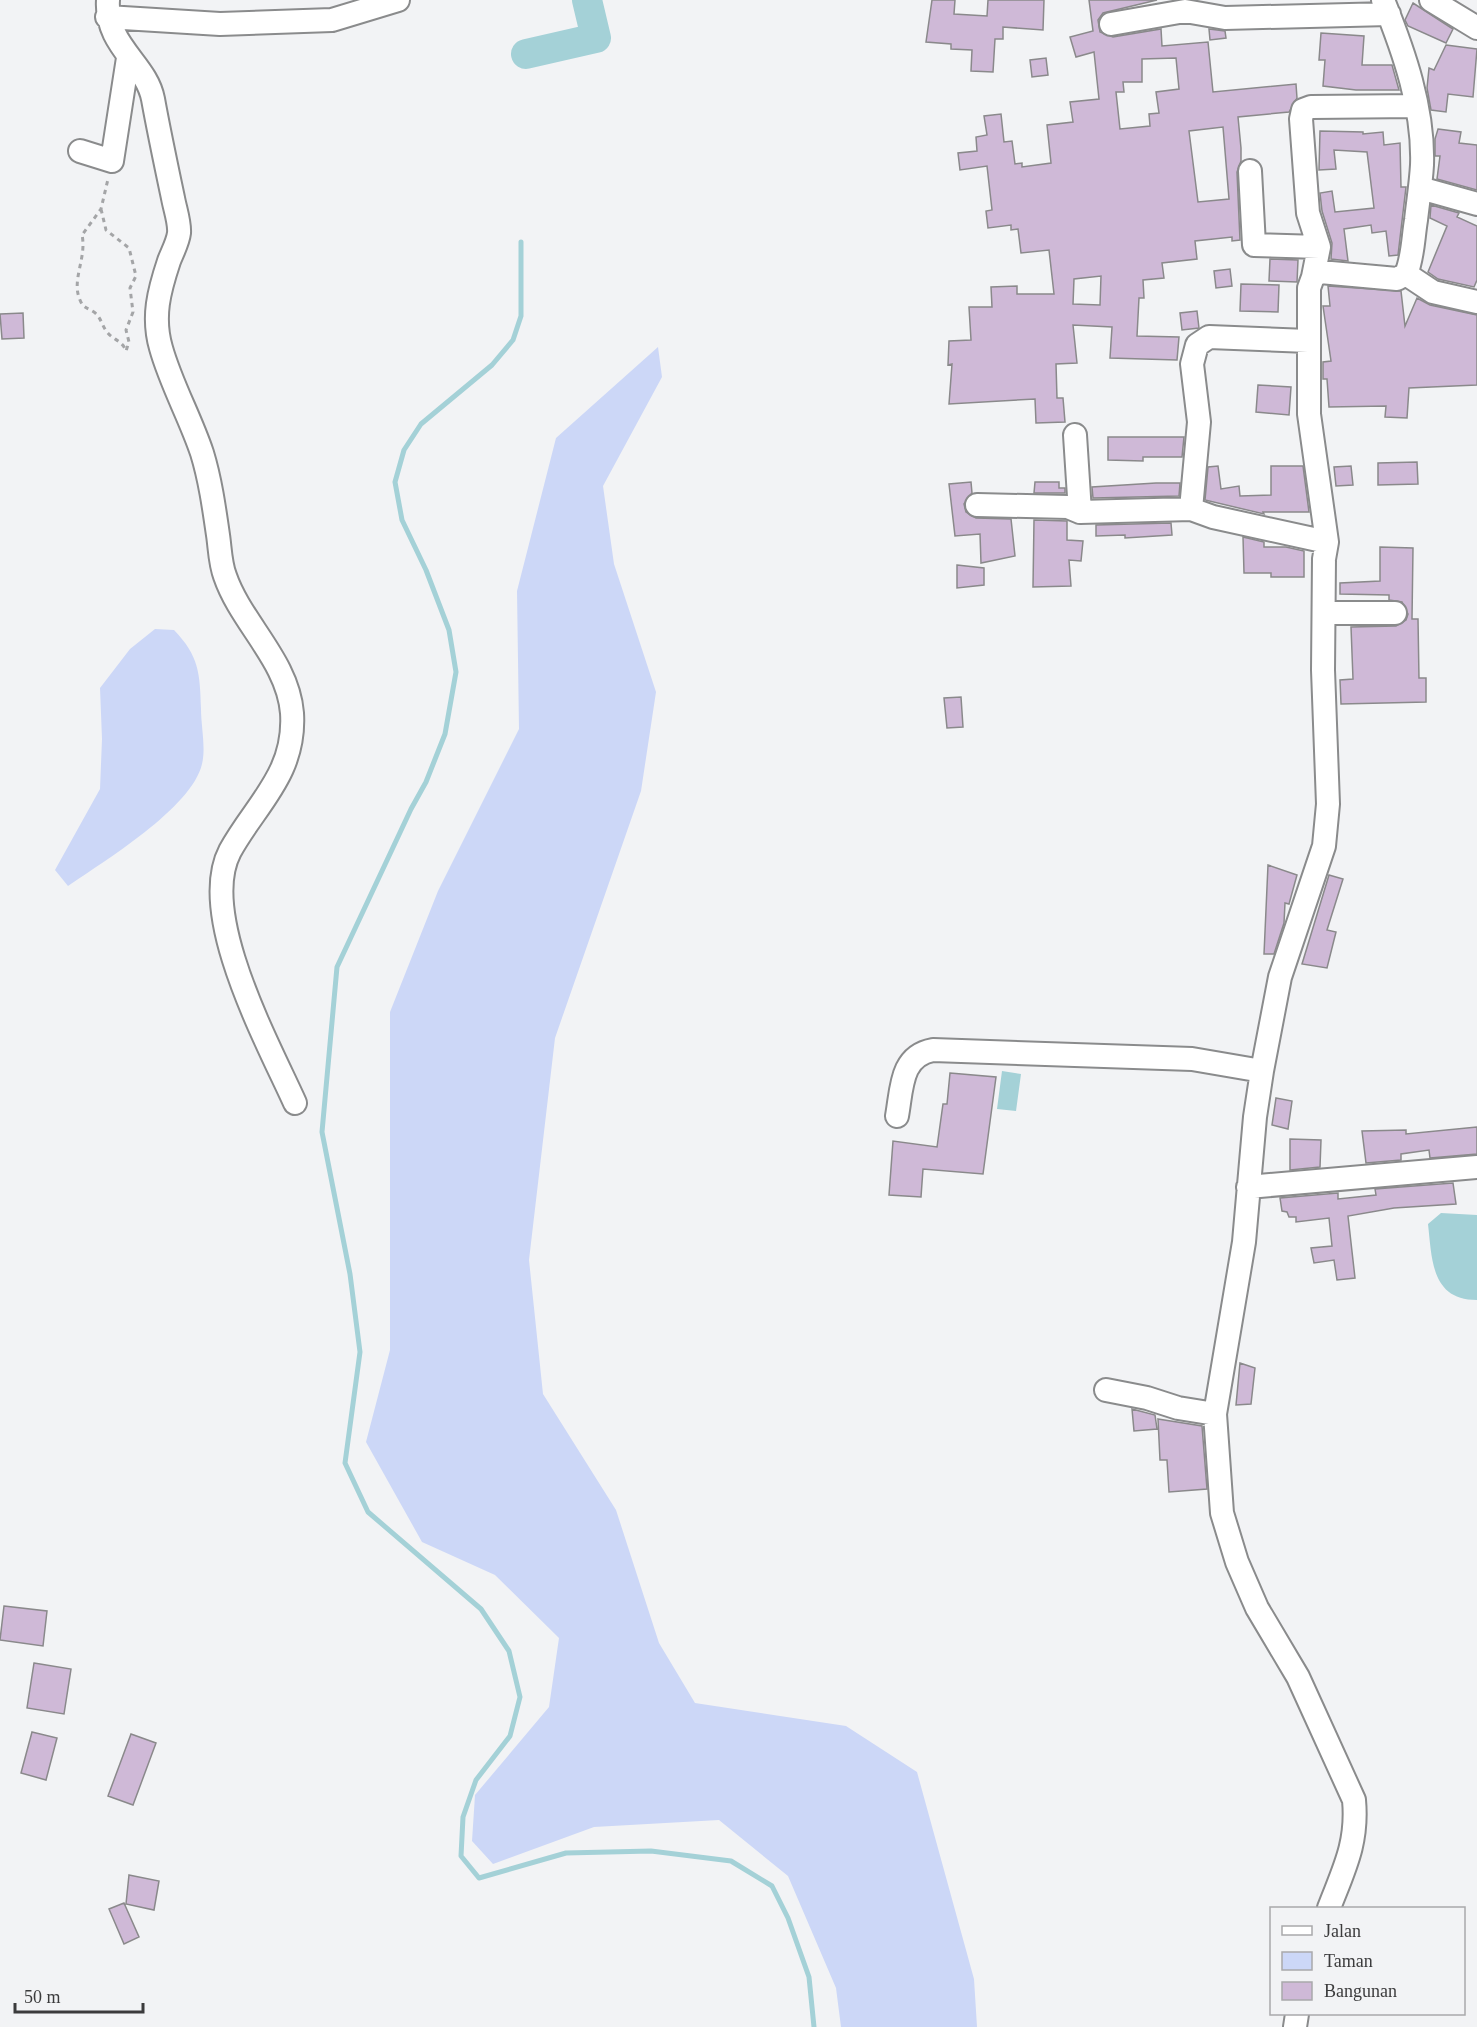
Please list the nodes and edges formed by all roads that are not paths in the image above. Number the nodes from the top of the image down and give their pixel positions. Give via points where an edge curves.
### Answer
1 (398, 0) edge
2 (1431, 0) edge
3 (1386, 7) edge
4 (1291, 8) edge
5 (107, 9) edge
6 (1111, 24) dead end
7 (1477, 28) edge
8 (128, 58) junction
9 (1416, 106) junction
10 (80, 151) dead end
11 (1250, 171) dead end
12 (1420, 188) junction
13 (1477, 204) edge
14 (1319, 247) junction
15 (1406, 274) junction
16 (1313, 278) junction
17 (1477, 302) edge
18 (1308, 341) junction
19 (1076, 435) dead end
20 (977, 505) dead end
21 (1191, 508) junction
22 (1080, 512) junction
23 (1327, 542) junction
24 (1325, 613) junction
25 (1395, 614) dead end
26 (1262, 1071) junction
27 (295, 1103) dead end
28 (897, 1116) dead end
29 (1477, 1167) edge
30 (1248, 1187) junction
31 (1106, 1390) dead end
32 (1215, 1414) junction
33 (1329, 1907) edge

1 - 5 street via 332,20 220,24
2 - 7 street
3 - 4 street via 1335,18
3 - 9 street
4 - 6 street via 1225,18 1185,11
5 - 8 street
8 - 10 street via 112,161
8 - 27 street via 150,84 179,233 159,290 155,321 162,350 202,454 223,572 236,603 285,682 292,714 281,773 230,851 221,875 220,899 226,933 246,996
9 - 12 street via 1422,164
9 - 14 street via 1311,106 1303,110 1304,187
11 - 14 street via 1254,245
12 - 13 street
12 - 15 street
14 - 16 street
15 - 16 street via 1397,279 1329,271
15 - 17 street via 1433,292
16 - 18 street via 1307,303
18 - 21 street via 1209,337 1197,345 1192,364 1199,422
18 - 23 street via 1310,414
19 - 22 street
20 - 22 street via 1068,507
21 - 22 street
21 - 23 street via 1213,517
23 - 24 street
24 - 25 street
24 - 26 street via 1328,804 1323,846 1280,977
26 - 28 street via 1192,1059 933,1050 909,1062
26 - 30 street
29 - 30 street
30 - 32 street via 1244,1242
31 - 32 street
32 - 33 street via 1222,1514 1237,1562 1257,1608 1298,1677 1354,1800 1355,1837

